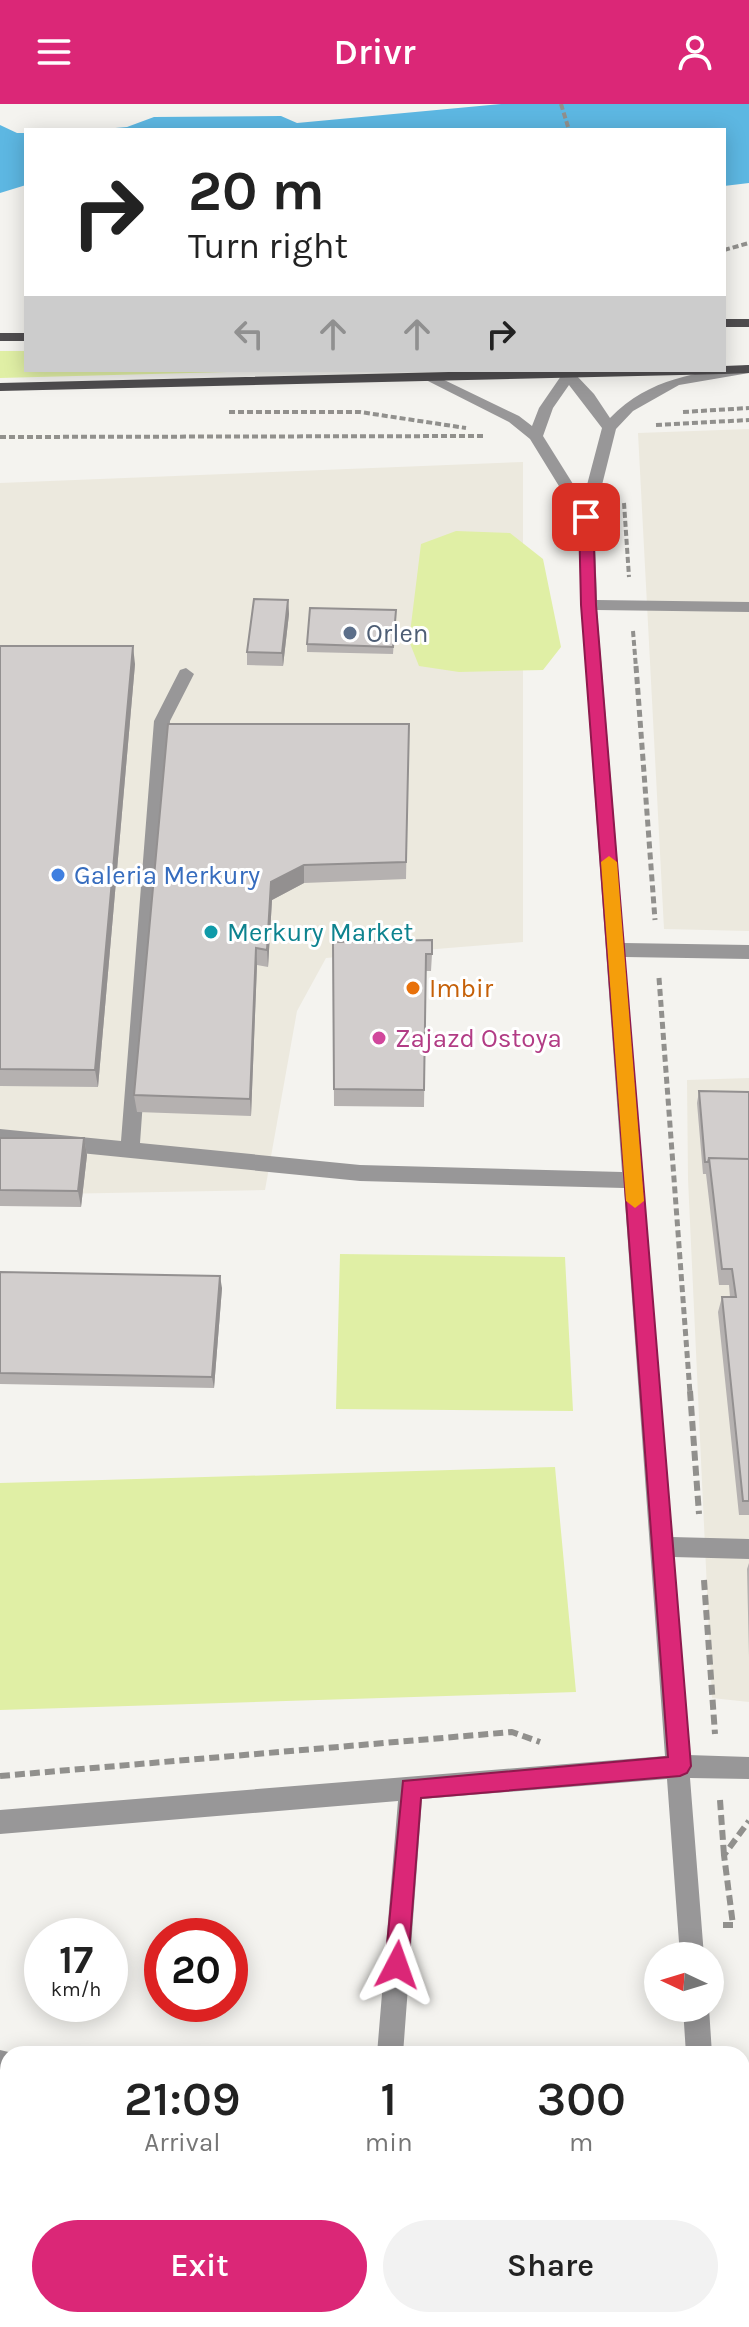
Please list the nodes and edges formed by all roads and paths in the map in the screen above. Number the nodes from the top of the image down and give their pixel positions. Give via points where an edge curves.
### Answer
1 (561, 104) edge
2 (568, 128) edge
3 (749, 243) edge
4 (726, 249) edge
5 (0, 337) edge
6 (24, 337) edge
7 (749, 369) edge
8 (726, 370) edge
9 (551, 372) edge
10 (567, 372) edge
11 (569, 372) edge
12 (431, 379) junction
13 (0, 387) edge
14 (749, 408) edge
15 (218, 412) dead end
16 (676, 412) dead end
17 (749, 420) edge
18 (466, 428) dead end
19 (609, 428) junction
20 (536, 436) junction
21 (0, 437) edge
22 (624, 502) dead end
23 (586, 517) junction
24 (589, 605) junction
25 (631, 606) junction
26 (749, 607) edge
27 (186, 674) dead end
28 (616, 950) junction
29 (657, 951) junction
30 (749, 952) edge
31 (0, 1137) edge
32 (130, 1150) junction
33 (634, 1180) junction
34 (701, 1546) junction
35 (662, 1547) junction
36 (749, 1549) edge
37 (680, 1766) junction
38 (717, 1767) junction
39 (749, 1768) edge
40 (0, 1776) edge
41 (551, 1776) junction
42 (411, 1788) junction
43 (749, 1821) edge
44 (0, 1822) edge
45 (724, 1855) junction
46 (690, 1924) junction
47 (691, 1942) edge
48 (697, 2022) edge
49 (391, 2046) edge
50 (698, 2046) edge

1 - 2 path
3 - 4 path
5 - 6 main road
7 - 8 main road
7 - 19 street via 675,381 628,408
9 - 12 main road
10 - 20 street
11 - 19 street
12 - 13 main road
12 - 20 street via 514,419
14 - 16 path
15 - 18 path via 360,412
17 - 19 path
19 - 23 street
20 - 21 path
20 - 23 street
22 - 25 path
23 - 24 street
24 - 25 street
24 - 28 street
25 - 26 street
25 - 29 path
27 - 32 street via 162,721
28 - 29 street
28 - 33 street
29 - 30 street
29 - 34 path
31 - 32 street
32 - 33 street via 360,1173
33 - 35 street
34 - 35 street
34 - 36 street
34 - 38 path
35 - 37 street
37 - 38 street
37 - 41 street
37 - 46 street
38 - 39 street
38 - 45 path
40 - 41 path via 512,1732 540,1742
41 - 42 street
42 - 44 street
42 - 49 street
43 - 45 path
45 - 46 path via 733,1925
46 - 47 street
48 - 50 street

